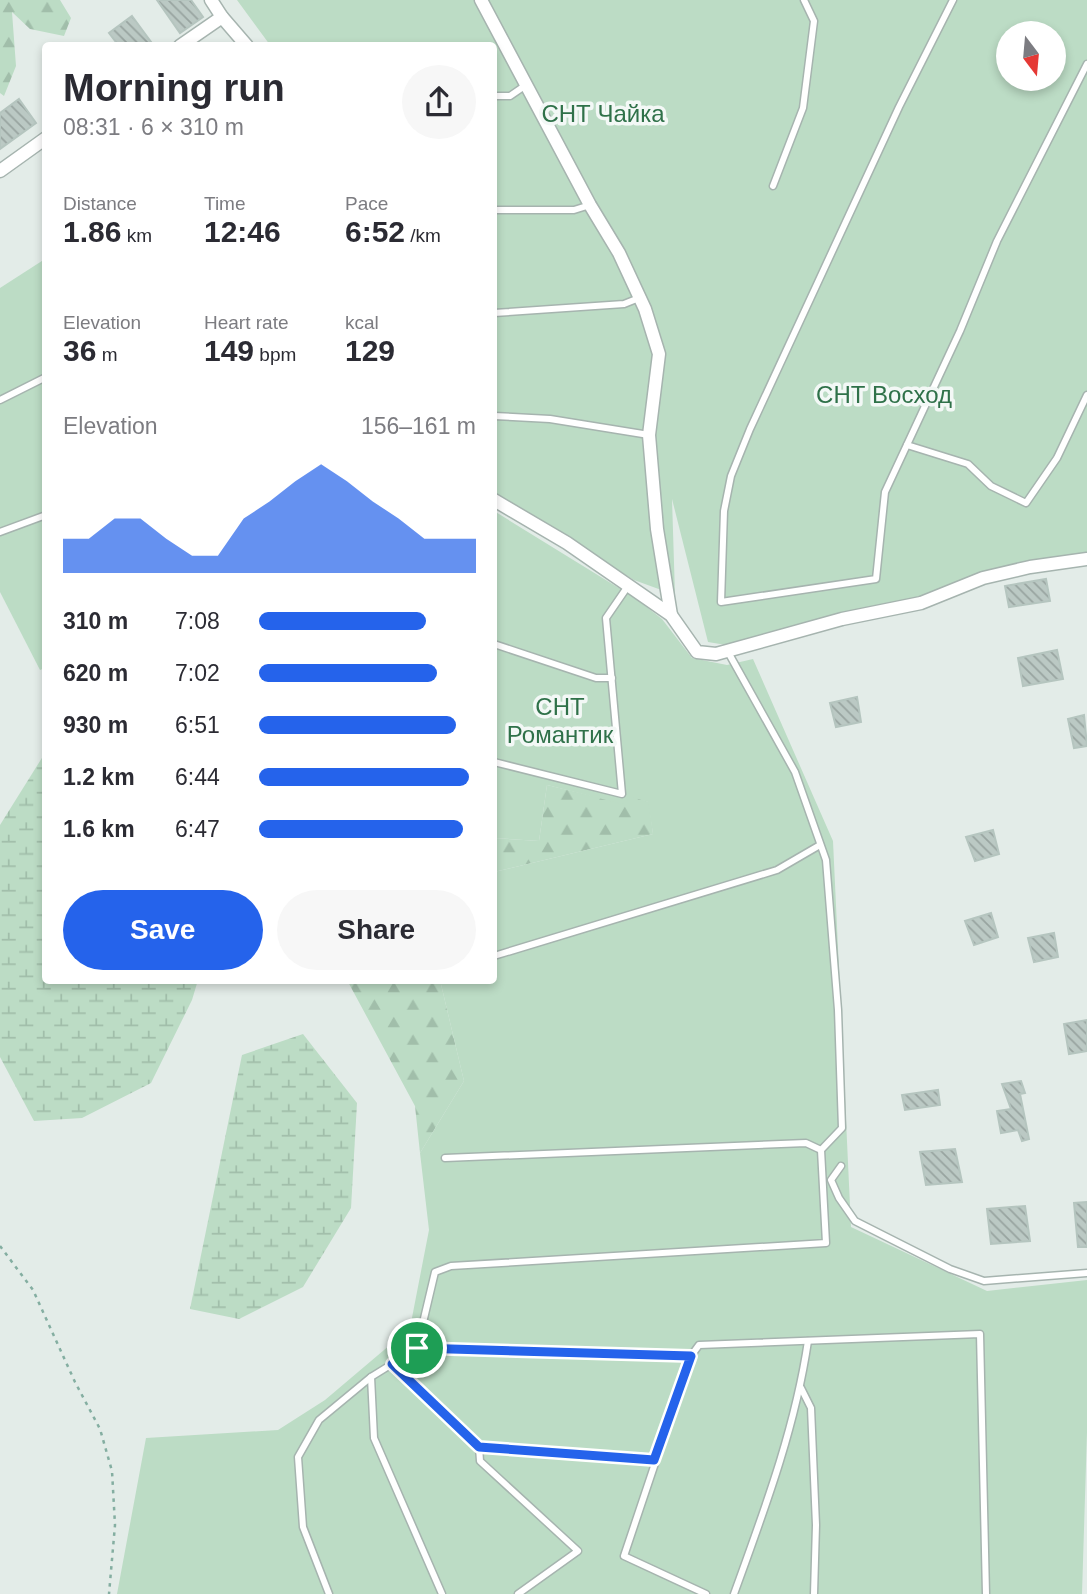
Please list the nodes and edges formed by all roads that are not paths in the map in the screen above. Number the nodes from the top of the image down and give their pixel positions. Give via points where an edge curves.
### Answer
1 (211, 0) edge
2 (481, 0) edge
3 (804, 0) edge
4 (953, 0) edge
5 (222, 17) junction
6 (186, 42) edge
7 (244, 42) edge
8 (1087, 65) edge
9 (526, 85) junction
10 (497, 96) edge
11 (42, 141) edge
12 (0, 171) edge
13 (773, 186) dead end
14 (590, 205) junction
15 (497, 210) edge
16 (639, 298) junction
17 (497, 313) edge
18 (42, 379) edge
19 (1087, 395) edge
20 (0, 400) edge
21 (497, 416) edge
22 (649, 435) junction
23 (907, 445) junction
24 (497, 502) edge
25 (42, 516) edge
26 (0, 532) edge
27 (1087, 559) edge
28 (628, 586) junction
29 (671, 615) junction
30 (497, 645) edge
31 (727, 651) junction
32 (612, 678) junction
33 (497, 763) edge
34 (820, 845) junction
35 (497, 955) edge
36 (821, 1150) junction
37 (445, 1158) dead end
38 (841, 1166) dead end
39 (1087, 1273) edge
40 (808, 1341) junction
41 (417, 1348) junction
42 (691, 1356) junction
43 (392, 1364) junction
44 (371, 1377) junction
45 (801, 1388) junction
46 (479, 1447) junction
47 (654, 1460) junction
48 (329, 1594) edge
49 (442, 1594) edge
50 (518, 1594) edge
51 (706, 1594) edge
52 (734, 1594) edge
53 (814, 1594) edge
54 (986, 1594) edge

1 - 5 street
2 - 9 street
3 - 13 lane via 814,20 803,108
4 - 23 lane via 899,107 731,477 724,511 721,602 876,579 885,492
5 - 6 street
5 - 7 street
8 - 23 lane via 997,241
9 - 10 lane via 510,96
9 - 14 street
11 - 12 street
14 - 15 lane via 574,210
14 - 16 street
16 - 17 lane via 625,304
16 - 22 street via 659,354
18 - 20 lane
19 - 23 lane via 1057,458 1026,503 991,486 968,464
21 - 22 lane via 550,419
22 - 29 street
24 - 28 street
25 - 26 lane
27 - 31 street via 983,578 922,603 842,619
28 - 29 street
28 - 32 lane via 606,618
29 - 31 street via 698,652
30 - 32 lane via 596,678
31 - 34 lane via 795,772
32 - 33 lane via 622,794
34 - 35 lane via 777,870
34 - 36 lane via 826,860 838,1010 842,1128
36 - 37 lane via 806,1143
36 - 41 lane via 826,1243 451,1266 435,1272
38 - 39 lane via 831,1180 855,1221 950,1269 984,1281
40 - 42 lane via 699,1345
40 - 45 lane
40 - 54 lane via 980,1334
41 - 42 lane
41 - 43 lane
42 - 47 lane
43 - 44 lane
43 - 46 lane
44 - 48 lane via 319,1420 298,1457 303,1527
44 - 49 lane via 374,1438
45 - 52 lane via 771,1495
45 - 53 lane via 811,1408
46 - 47 lane
46 - 50 lane via 481,1461 578,1551
47 - 51 lane via 624,1556

